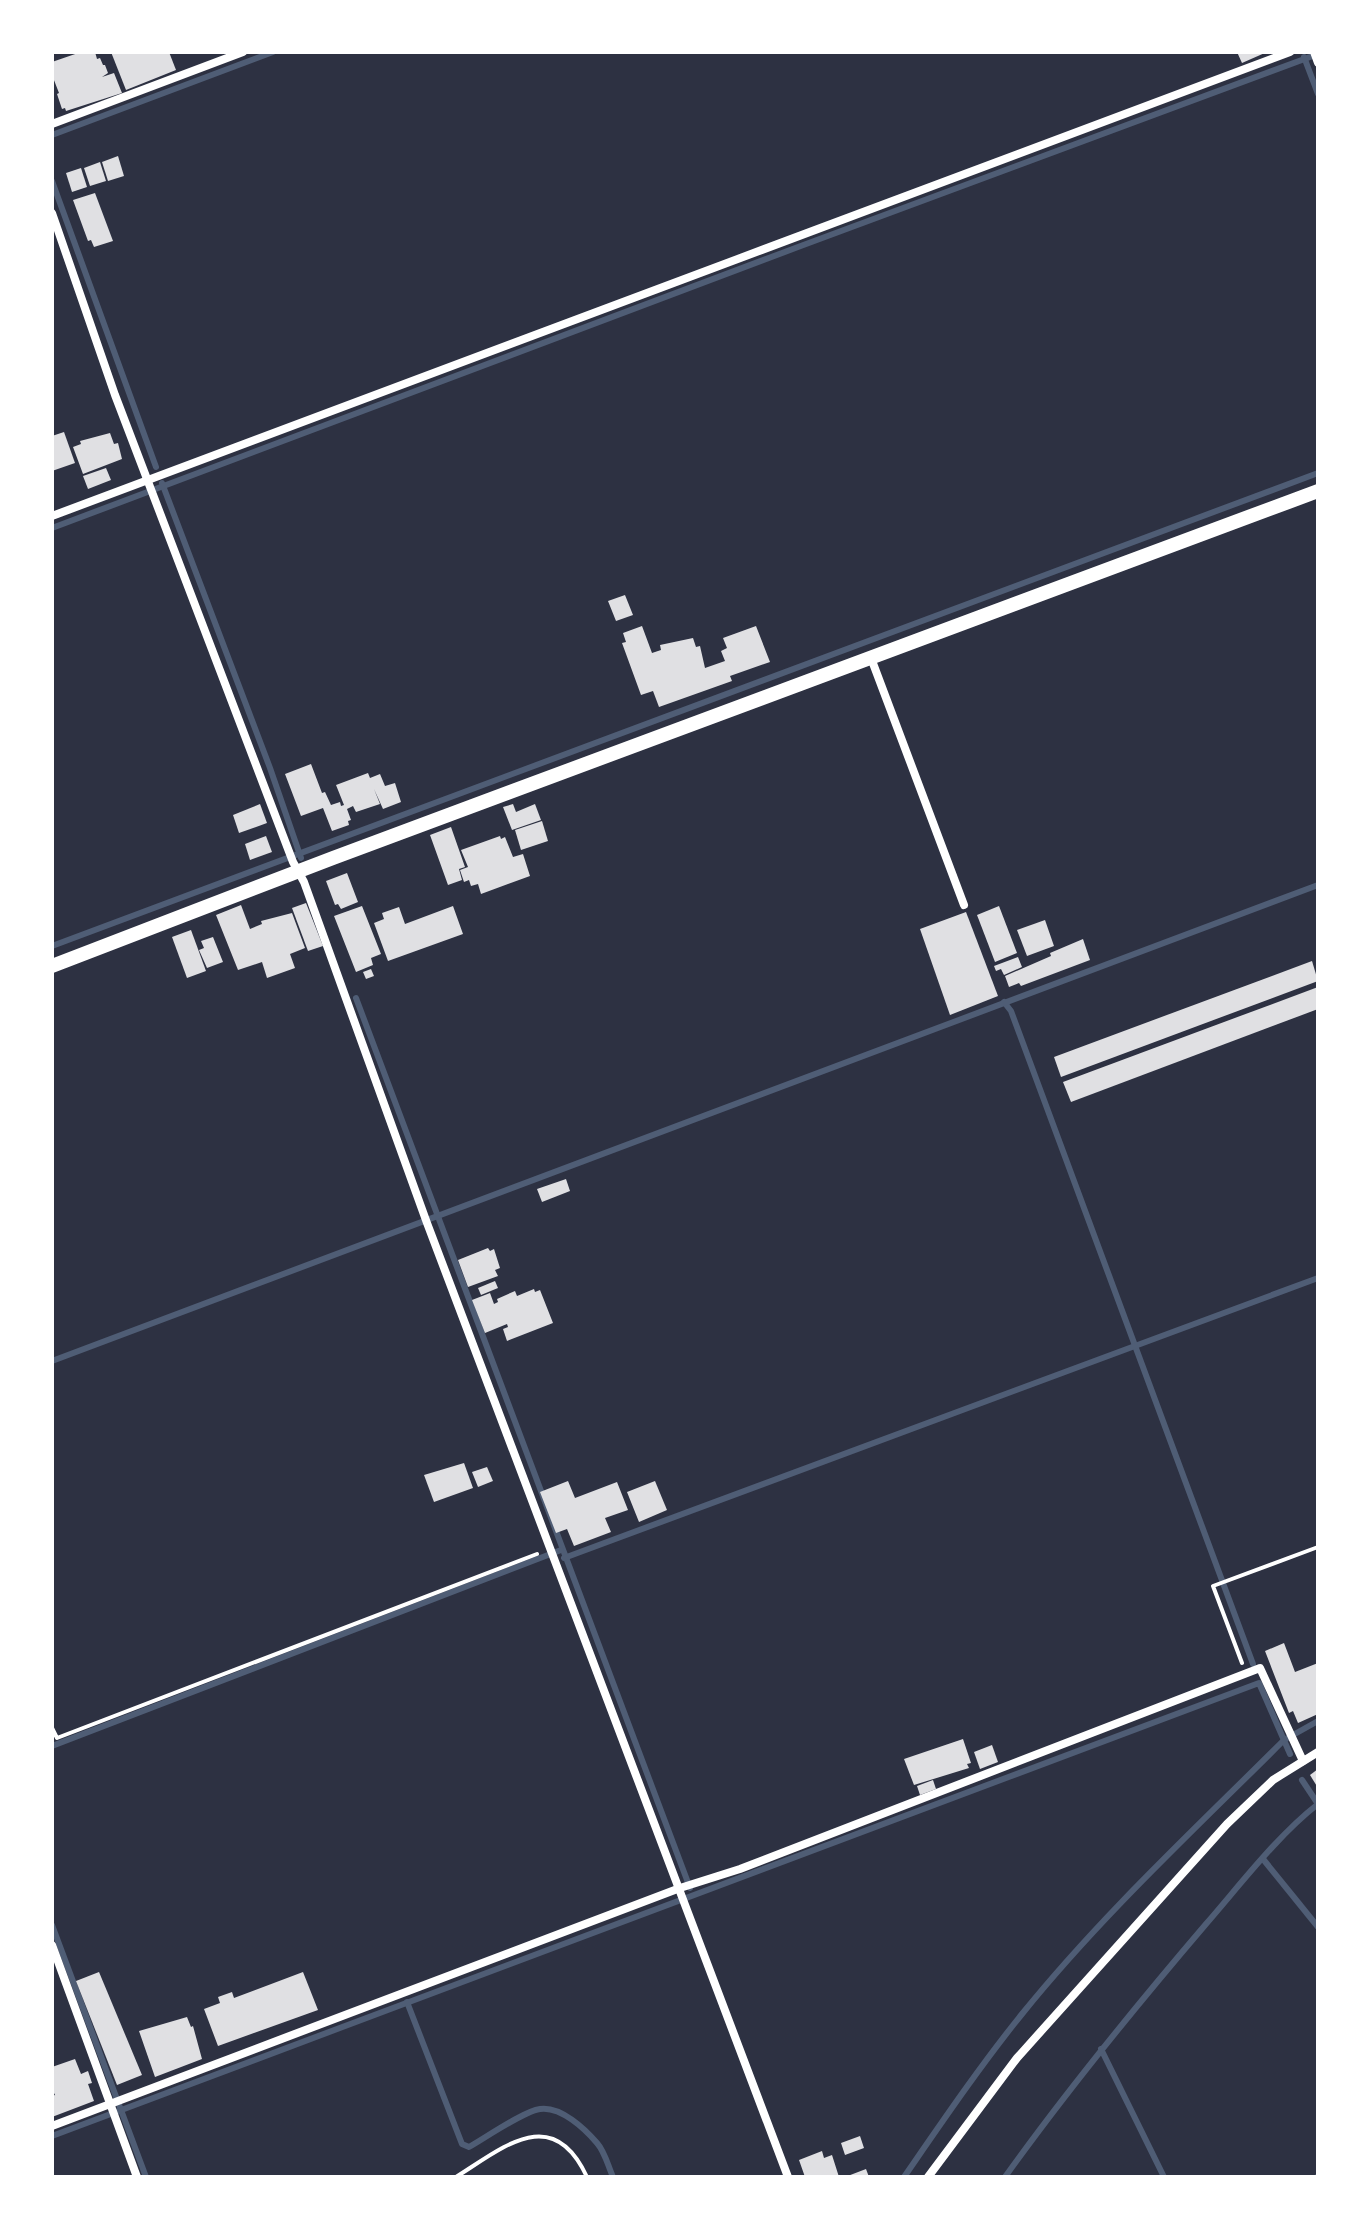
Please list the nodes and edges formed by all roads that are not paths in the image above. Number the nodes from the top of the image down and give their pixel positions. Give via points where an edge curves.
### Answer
1 (243, 52) edge
2 (1290, 52) edge
3 (52, 124) edge
4 (52, 213) edge
5 (151, 487) junction
6 (1318, 491) edge
7 (52, 516) edge
8 (871, 658) junction
9 (295, 867) junction
10 (964, 905) dead end
11 (52, 966) edge
12 (1318, 1752) edge
13 (1303, 1761) junction
14 (685, 1888) junction
15 (52, 1945) edge
16 (116, 2104) junction
17 (52, 2126) edge
18 (137, 2177) edge
19 (788, 2177) edge
20 (928, 2177) edge

1 - 3 street
2 - 5 street
4 - 5 street
5 - 7 street
5 - 9 street
6 - 8 street
8 - 9 street
8 - 10 street
9 - 11 street
9 - 14 street via 550,1553
12 - 13 street
13 - 14 street via 1260,1668
13 - 20 street via 1273,1780 1227,1824 1017,2058
14 - 16 street
14 - 19 street via 686,1904
15 - 16 street
16 - 17 street
16 - 18 street via 116,2119

